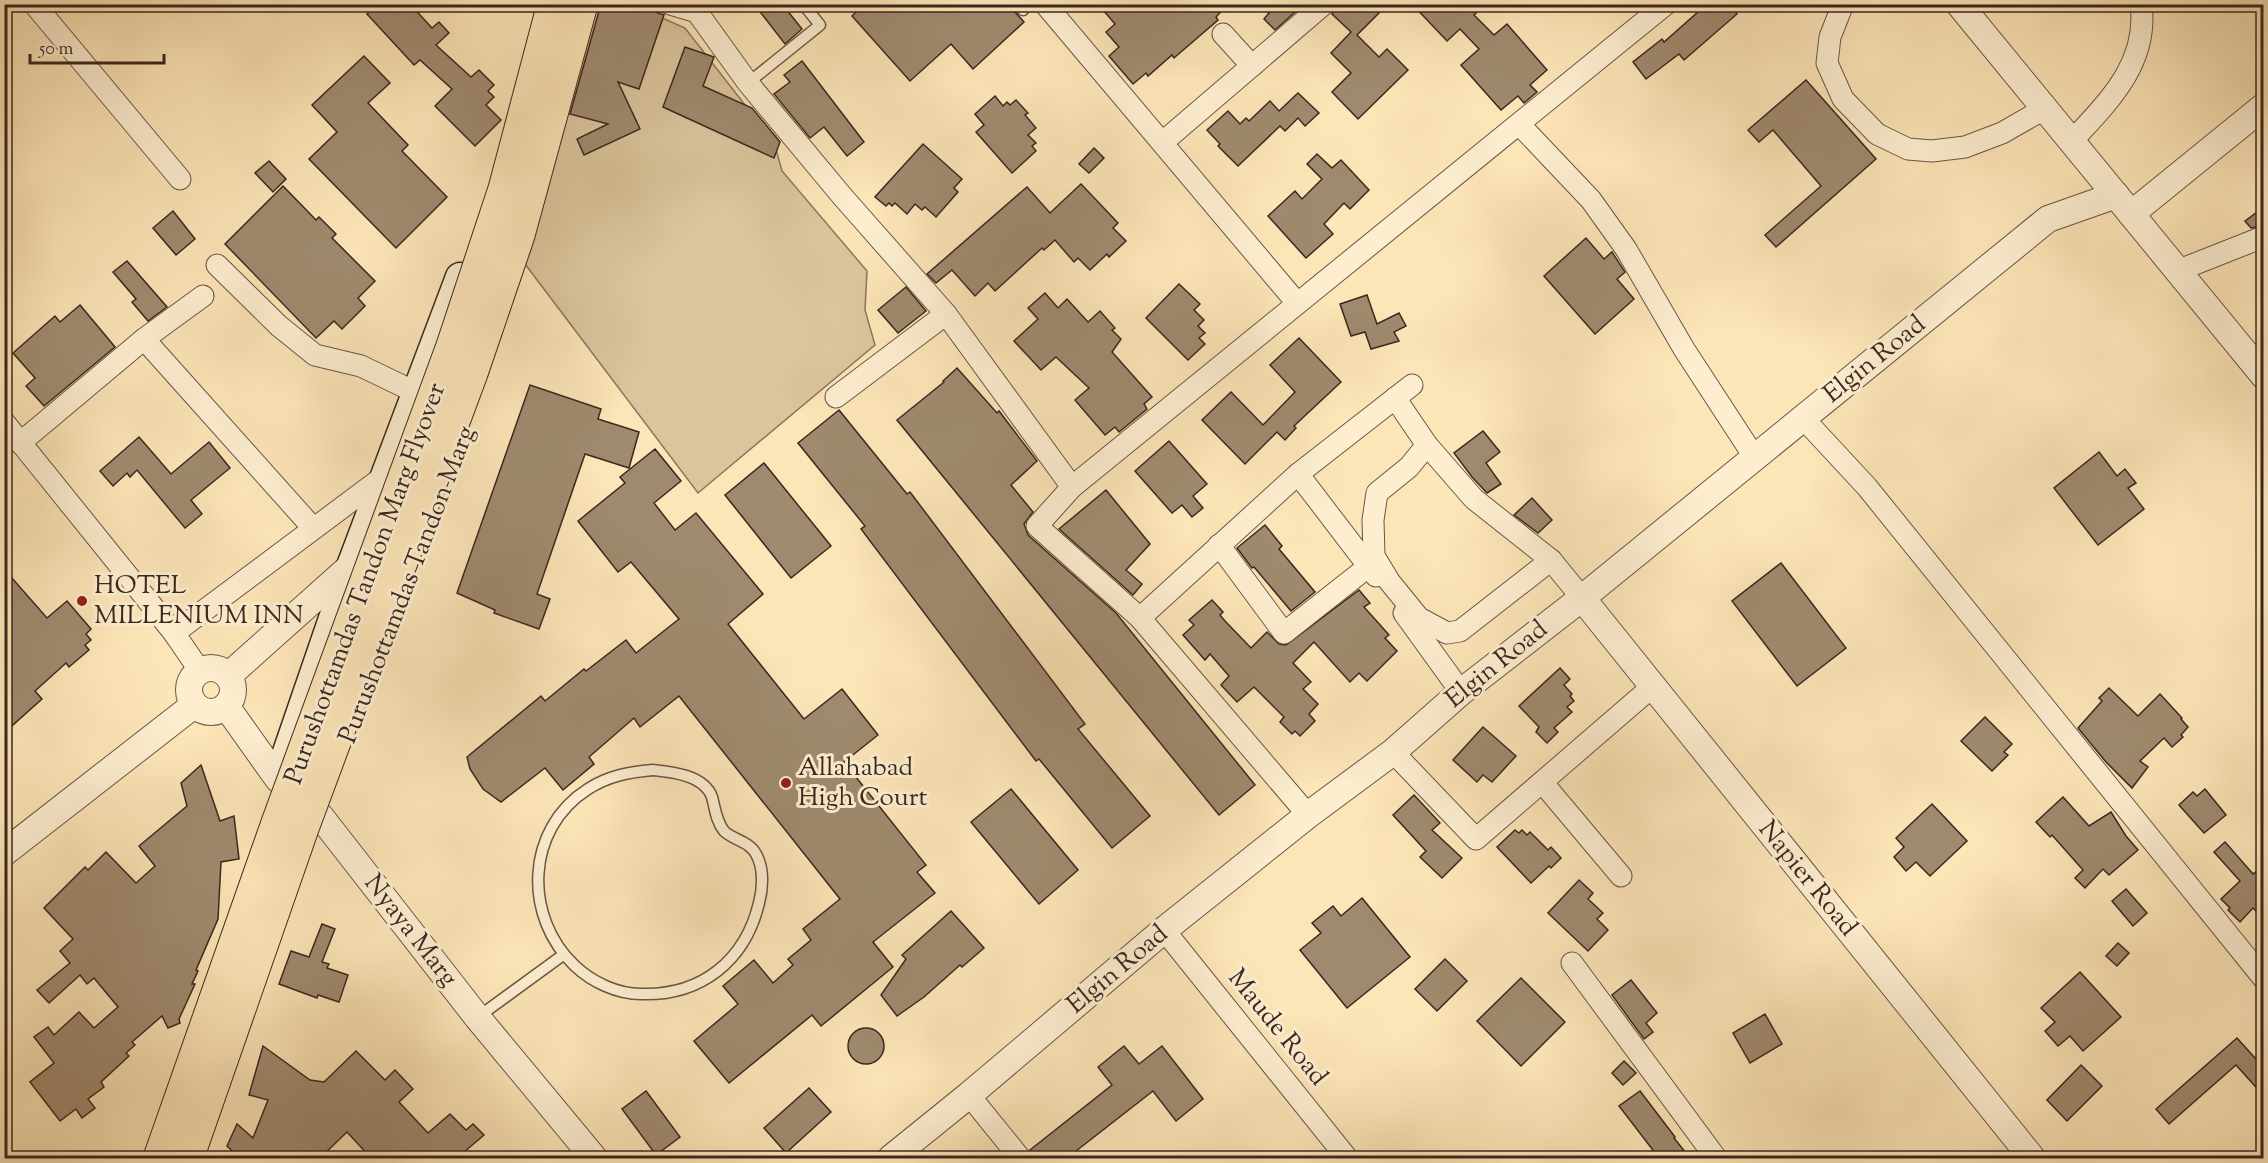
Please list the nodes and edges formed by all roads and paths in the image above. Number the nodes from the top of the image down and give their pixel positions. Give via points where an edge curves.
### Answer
1 (34, 4) edge
2 (538, 4) edge
3 (554, 4) edge
4 (581, 4) edge
5 (593, 4) edge
6 (670, 4) edge
7 (803, 4) edge
8 (1045, 4) edge
9 (1324, 4) edge
10 (1666, 4) edge
11 (1843, 4) edge
12 (1959, 4) edge
13 (2141, 4) edge
14 (701, 8) edge
15 (1222, 34) dead end
16 (1252, 66) junction
17 (748, 83) junction
18 (2264, 106) edge
19 (2044, 109) junction
20 (1519, 124) junction
21 (2072, 141) junction
22 (1163, 142) junction
23 (180, 179) dead end
24 (2123, 204) junction
25 (2264, 239) edge
26 (217, 265) dead end
27 (2177, 271) junction
28 (203, 296) dead end
29 (1298, 303) junction
30 (946, 314) junction
31 (144, 339) junction
32 (2264, 376) edge
33 (417, 393) junction
34 (836, 397) dead end
35 (1803, 418) junction
36 (4, 422) edge
37 (20, 442) junction
38 (1427, 445) junction
39 (1755, 458) junction
40 (387, 474) junction
41 (1298, 474) junction
42 (1072, 487) junction
43 (313, 528) junction
44 (1219, 545) junction
45 (1551, 560) junction
46 (351, 566) junction
47 (1370, 566) junction
48 (1582, 598) junction
49 (1140, 618) junction
50 (174, 633) junction
51 (228, 676) junction
52 (1652, 687) junction
53 (194, 690) junction
54 (1461, 692) junction
55 (226, 706) junction
56 (1393, 752) junction
57 (278, 779) junction
58 (1542, 782) junction
59 (1308, 815) junction
60 (321, 817) junction
61 (4, 831) edge
62 (4, 853) edge
63 (1621, 876) dead end
64 (1164, 930) junction
65 (563, 955) junction
66 (1572, 963) dead end
67 (2264, 979) edge
68 (477, 1017) junction
69 (969, 1095) junction
70 (143, 1158) edge
71 (160, 1158) edge
72 (187, 1158) edge
73 (203, 1158) edge
74 (594, 1158) edge
75 (891, 1158) edge
76 (1020, 1158) edge
77 (1347, 1158) edge
78 (1716, 1158) edge
79 (2032, 1158) edge

1 - 23 street
2 - 33 main road via 490,196
3 - 71 main road, Purushottamdas Tandon Marg Flyover, bridge via 505,189 453,346
4 - 72 main road, Purushottamdas Tandon Marg Flyover, bridge via 515,246 302,828
5 - 60 main road, Purushottamdas Tandon Marg via 537,227 470,422
6 - 14 street
7 - 17 lane via 820,25
8 - 22 street
9 - 16 street
10 - 20 street
11 - 19 street via 1830,37 1827,63 1843,99 1877,134 1908,149 1965,147 2002,133
12 - 19 street
13 - 21 street via 2141,37 2131,68 2113,97
14 - 17 street
15 - 16 street
16 - 22 street
17 - 30 street
18 - 24 street, Elgin Road
19 - 21 street
20 - 29 street
20 - 39 street via 1591,200 1621,241 1684,349
21 - 24 street
22 - 29 street
24 - 27 street
24 - 35 street, Elgin Road via 2048,219
25 - 27 street
26 - 33 street via 279,326 315,354 361,366
27 - 32 street
28 - 31 street
29 - 42 street
30 - 34 street
30 - 42 street
31 - 37 street
31 - 43 street
33 - 40 main road
35 - 39 street, Elgin Road
35 - 67 street via 1867,487
36 - 37 street
37 - 50 street
38 - 41 street via 1404,392
38 - 45 street via 1474,499
38 - 45 street via 1409,467 1377,493 1373,520 1374,556 1419,618 1447,633 1460,631
39 - 48 street, Elgin Road
40 - 43 street
40 - 46 main road
41 - 44 street
41 - 47 street
42 - 49 street via 1037,526
43 - 50 street
44 - 47 street via 1284,633
44 - 49 street
45 - 48 street
46 - 51 street
46 - 57 main road
47 - 54 street
48 - 52 street, Napier Road
48 - 54 street, Elgin Road
49 - 59 street
50 - 53 street
51 - 53 street via 218,669 205,668
51 - 55 street via 233,691
52 - 58 street
52 - 79 street, Napier Road
53 - 55 street via 199,710 213,712
53 - 61 street
53 - 62 street
54 - 56 street, Elgin Road
55 - 57 street, Nyaya Marg
56 - 58 street via 1476,839
56 - 59 street, Elgin Road
57 - 60 street, Nyaya Marg
57 - 70 main road
58 - 63 street
59 - 64 street, Elgin Road
60 - 68 street, Nyaya Marg
60 - 73 main road, Purushottamdas Tandon Marg
64 - 69 street, Elgin Road
64 - 77 street, Maude Road
65 - 65 lane via 585,975 610,988 638,994 668,994 696,985 720,970 741,949 762,895 761,866 755,852 724,831 711,794 698,780 652,770 629,772 586,790 554,824 538,867 538,891 550,935
65 - 68 lane
66 - 78 street
68 - 74 street, Nyaya Marg
69 - 75 street, Elgin Road
69 - 76 street

